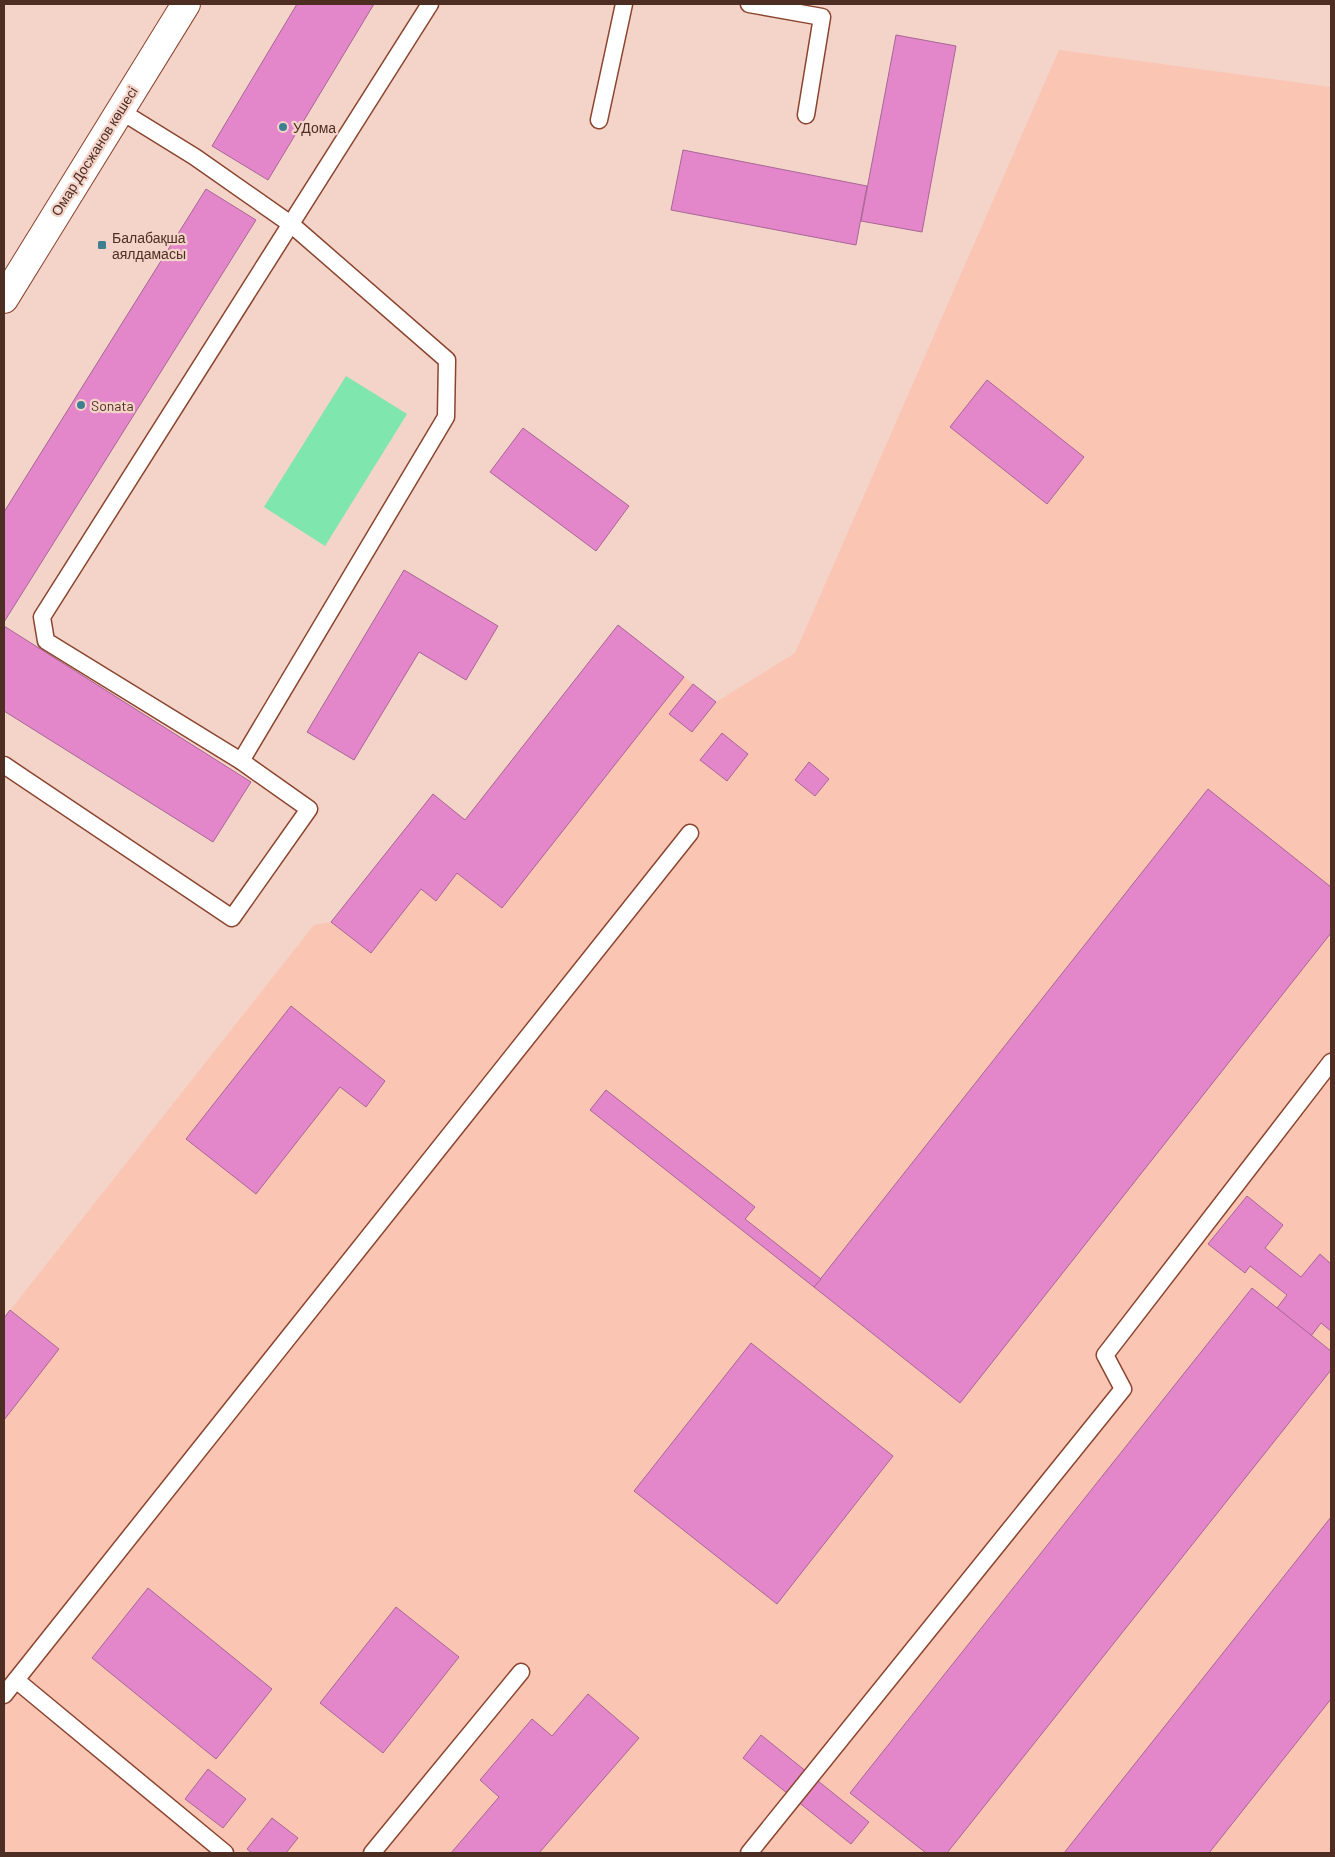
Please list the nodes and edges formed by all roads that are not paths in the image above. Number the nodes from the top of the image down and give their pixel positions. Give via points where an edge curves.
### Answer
1 (186, 4) edge
2 (430, 4) edge
3 (624, 4) edge
4 (749, 4) edge
5 (119, 110) junction
6 (806, 115) dead end
7 (599, 120) dead end
8 (292, 225) junction
9 (4, 298) edge
10 (241, 761) junction
11 (4, 765) edge
12 (690, 833) dead end
13 (1331, 1062) edge
14 (521, 1672) dead end
15 (16, 1680) junction
16 (4, 1695) edge
17 (225, 1853) edge
18 (372, 1853) edge
19 (749, 1853) edge

1 - 5 main road, Омар Досжанов көшесі
2 - 8 lane
3 - 7 lane
4 - 6 lane via 822,18
5 - 8 lane via 194,156
5 - 9 main road, Омар Досжанов көшесі
8 - 10 lane via 447,360 446,417
8 - 10 lane via 42,617 46,641
10 - 11 lane via 309,808 232,918
12 - 15 lane
13 - 19 lane via 1105,1355 1123,1389
14 - 18 lane
15 - 16 lane
15 - 17 lane

